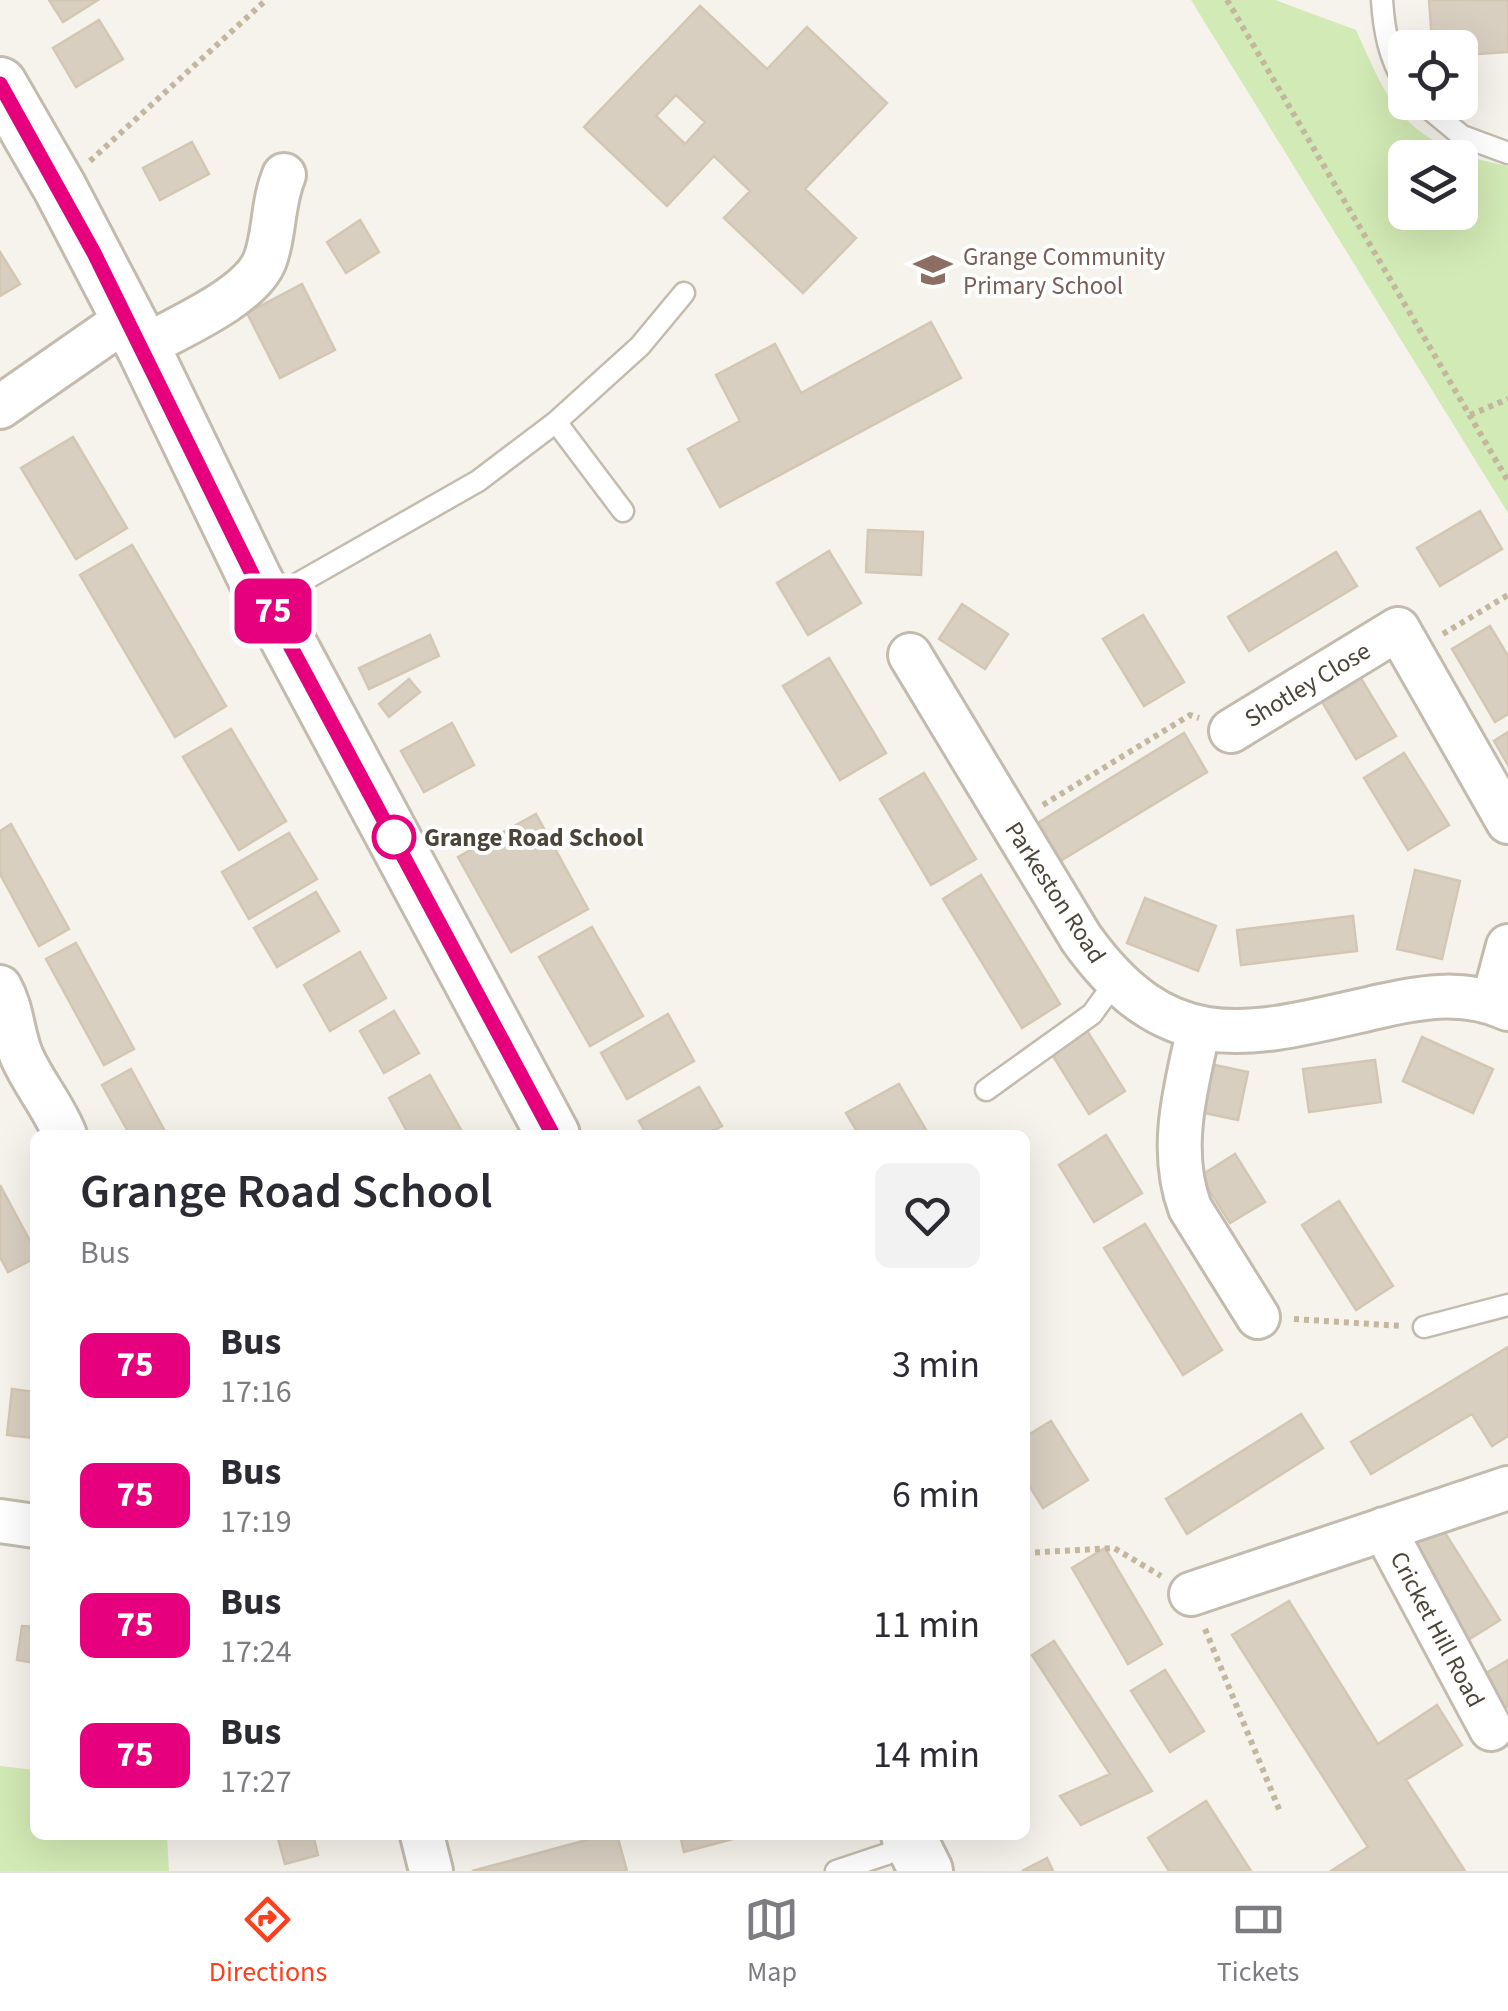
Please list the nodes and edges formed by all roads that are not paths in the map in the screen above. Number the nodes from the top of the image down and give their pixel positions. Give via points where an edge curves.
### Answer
1 (1382, 0) edge
2 (1388, 47) edge
3 (0, 84) edge
4 (1443, 120) edge
5 (1508, 153) edge
6 (284, 175) dead end
7 (684, 293) dead end
8 (136, 332) junction
9 (0, 407) edge
10 (556, 422) junction
11 (623, 510) dead end
12 (267, 601) junction
13 (910, 655) dead end
14 (1231, 731) road end
15 (1508, 822) edge
16 (1508, 946) edge
17 (1116, 980) junction
18 (0, 987) edge
19 (1500, 1006) edge
20 (1199, 1028) junction
21 (19, 1074) edge
22 (986, 1090) dead end
23 (63, 1130) edge
24 (549, 1130) edge
25 (1508, 1305) edge
26 (1258, 1317) road end
27 (1424, 1327) road end
28 (1508, 1488) edge
29 (0, 1522) edge
30 (30, 1525) edge
31 (1384, 1529) junction
32 (1190, 1594) road end
33 (1491, 1729) dead end
34 (423, 1840) edge
35 (915, 1848) edge
36 (432, 1871) edge
37 (836, 1871) edge

1 - 2 lane
3 - 8 street
4 - 5 lane via 1462,136
6 - 8 street via 265,261 254,277 224,302
7 - 10 lane via 640,346
8 - 9 street
8 - 12 street
10 - 11 lane
10 - 12 lane via 478,481
12 - 24 street
13 - 17 street, Parkeston Road via 1064,914
14 - 15 street, Shotley Close via 1398,629
16 - 19 street
17 - 20 street, Parkeston Road via 1161,1012
17 - 22 lane via 1092,1014
18 - 21 street via 23,1060
19 - 20 street, Parkeston Road via 1439,996 1261,1031
20 - 26 street via 1180,1130 1184,1191
21 - 23 street via 54,1108
25 - 27 lane
28 - 31 street, Cricket Hill Road
29 - 30 street
31 - 32 street, Cricket Hill Road
31 - 33 street, Cricket Hill Road
34 - 36 street
35 - 37 lane

